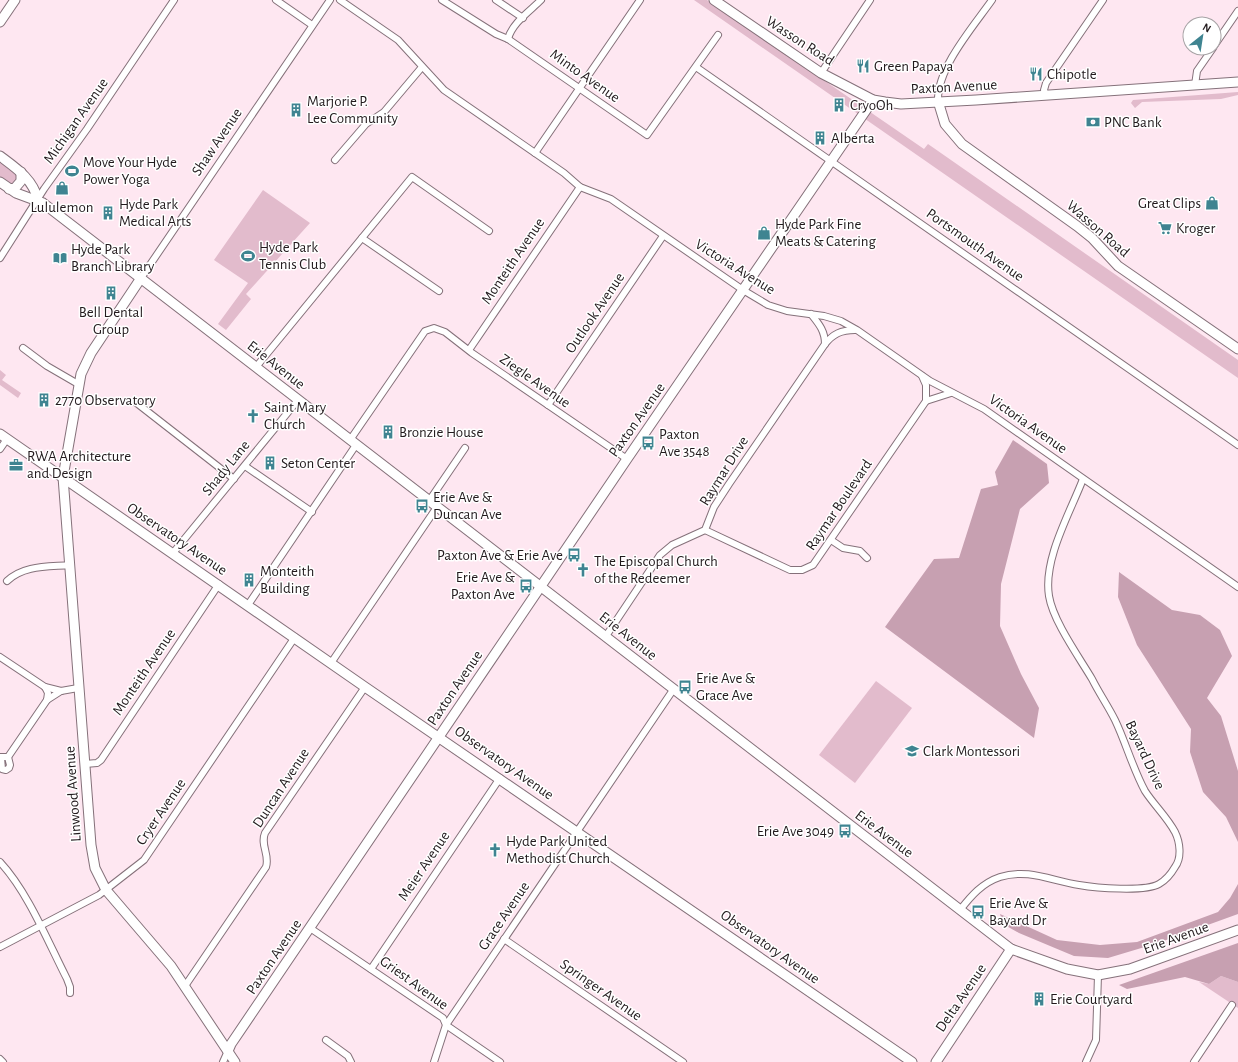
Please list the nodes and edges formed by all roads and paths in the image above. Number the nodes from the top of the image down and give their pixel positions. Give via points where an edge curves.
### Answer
1 (15, 0) edge
2 (174, 0) edge
3 (276, 0) edge
4 (330, 0) edge
5 (340, 0) edge
6 (442, 0) edge
7 (496, 0) edge
8 (541, 0) edge
9 (640, 0) edge
10 (870, 0) edge
11 (992, 0) edge
12 (1103, 0) edge
13 (719, 1) edge
14 (1238, 11) edge
15 (523, 18) junction
16 (0, 22) edge
17 (312, 25) junction
18 (1222, 34) edge
19 (718, 35) dead end
20 (508, 39) junction
21 (1207, 56) edge
22 (422, 67) junction
23 (696, 67) junction
24 (821, 73) junction
25 (1238, 82) edge
26 (1195, 85) junction
27 (580, 88) junction
28 (1046, 96) junction
29 (873, 100) junction
30 (938, 101) junction
31 (535, 153) junction
32 (0, 156) edge
33 (336, 160) dead end
34 (832, 160) junction
35 (21, 172) junction
36 (0, 182) edge
37 (580, 187) junction
38 (10, 189) junction
39 (38, 200) junction
40 (489, 231) dead end
41 (663, 236) junction
42 (362, 238) junction
43 (0, 258) edge
44 (141, 278) junction
45 (743, 290) junction
46 (439, 291) dead end
47 (811, 314) junction
48 (858, 330) junction
49 (825, 344) junction
50 (23, 348) dead end
51 (1238, 349) edge
52 (469, 350) junction
53 (256, 366) junction
54 (921, 374) junction
55 (78, 384) junction
56 (953, 393) junction
57 (298, 400) junction
58 (134, 401) dead end
59 (926, 401) junction
60 (548, 406) junction
61 (4, 436) edge
62 (353, 442) junction
63 (1238, 445) edge
64 (465, 448) dead end
65 (0, 449) edge
66 (627, 459) junction
67 (245, 466) junction
68 (63, 477) junction
69 (234, 479) junction
70 (1083, 479) junction
71 (429, 501) junction
72 (437, 507) junction
73 (312, 512) junction
74 (704, 530) junction
75 (831, 540) junction
76 (173, 553) junction
77 (867, 558) dead end
78 (70, 565) junction
79 (7, 581) dead end
80 (219, 584) junction
81 (542, 587) junction
82 (1238, 587) edge
83 (248, 605) junction
84 (606, 636) junction
85 (294, 637) junction
86 (0, 656) edge
87 (331, 663) junction
88 (365, 687) junction
89 (45, 688) junction
90 (78, 688) junction
91 (673, 690) junction
92 (61, 691) junction
93 (47, 700) junction
94 (439, 736) junction
95 (8, 757) junction
96 (0, 758) edge
97 (85, 764) junction
98 (500, 778) junction
99 (577, 831) junction
100 (0, 862) edge
101 (106, 890) junction
102 (960, 910) junction
103 (40, 927) junction
104 (310, 928) junction
105 (1238, 930) edge
106 (504, 939) junction
107 (0, 947) edge
108 (1010, 949) junction
109 (371, 969) junction
110 (1098, 975) junction
111 (184, 986) junction
112 (70, 993) dead end
113 (1232, 1005) dead end
114 (446, 1025) junction
115 (326, 1040) dead end
116 (228, 1051) junction
117 (0, 1059) edge
118 (3, 1062) edge
119 (223, 1062) edge
120 (235, 1062) edge
121 (351, 1062) edge
122 (434, 1062) edge
123 (500, 1062) edge
124 (683, 1062) edge
125 (912, 1062) edge
126 (936, 1062) edge
127 (1086, 1062) edge
128 (1194, 1062) edge

1 - 16 street
2 - 39 street, Michigan Avenue
3 - 17 street
4 - 17 street, Shaw Avenue
5 - 22 street, Victoria Avenue via 398,40
6 - 20 street, Minto Avenue
7 - 15 street
8 - 15 street
9 - 27 street
10 - 24 street
11 - 30 street via 946,69 939,84
12 - 28 street via 1046,83
13 - 24 street, Wasson Road
14 - 18 street
15 - 20 street via 510,32
17 - 44 street, Shaw Avenue
19 - 23 street
20 - 27 street, Minto Avenue
21 - 26 street via 1197,71
22 - 31 street, Victoria Avenue via 444,90
22 - 33 street via 384,112 366,124
23 - 27 street, Minto Avenue via 647,135
23 - 34 street, Portsmouth Avenue
24 - 29 street, Wasson Road
25 - 26 street, Paxton Avenue
26 - 28 street, Paxton Avenue
27 - 31 street
28 - 30 street, Paxton Avenue
29 - 30 street, Paxton Avenue via 901,104
29 - 34 street, Paxton Avenue
30 - 51 street, Wasson Road via 945,124 962,144 1077,226 1118,266
31 - 37 street, Victoria Avenue
32 - 35 street, Erie Avenue
34 - 45 street, Paxton Avenue
34 - 63 street, Portsmouth Avenue
35 - 38 street via 18,186
35 - 39 street, Erie Avenue via 32,185
36 - 38 street, Erie Avenue
37 - 41 street, Victoria Avenue via 611,199
37 - 52 street, Monteith Avenue
38 - 39 street, Erie Avenue via 29,199
39 - 43 street, Michigan Avenue
39 - 44 street, Erie Avenue
40 - 42 street via 412,177
41 - 45 street, Victoria Avenue
41 - 60 street, Outlook Avenue
42 - 46 street
42 - 53 street
44 - 53 street, Erie Avenue
44 - 55 street, Shaw Avenue via 91,353
45 - 47 street, Victoria Avenue via 768,305
45 - 66 street, Paxton Avenue
47 - 48 street, Victoria Avenue via 841,321
47 - 49 street via 821,326
48 - 49 street, Raymar Drive via 839,332
48 - 54 street, Victoria Avenue
49 - 74 street, Raymar Drive via 728,484
50 - 55 street
52 - 60 street, Ziegle Avenue
52 - 62 street, Ziegle Avenue via 440,329 425,331
53 - 57 street, Erie Avenue
54 - 56 street, Victoria Avenue
54 - 59 street via 926,385
55 - 68 street, Shaw Avenue
56 - 59 street
56 - 70 street, Victoria Avenue via 984,409
57 - 62 street, Erie Avenue
57 - 67 street, Shady Lane
58 - 69 street
59 - 75 street, Raymar Boulevard
60 - 66 street, Ziegle Avenue
61 - 65 street
61 - 68 street, Observatory Avenue
62 - 71 street, Erie Avenue
62 - 73 street
64 - 71 street
66 - 81 street, Paxton Avenue
67 - 69 street, Shady Lane
67 - 73 street
68 - 76 street, Observatory Avenue
68 - 78 street, Linwood Avenue
69 - 76 street, Shady Lane
70 - 82 street, Victoria Avenue
70 - 102 street, Bayard Drive via 1054,552 1048,573 1049,596 1055,615 1115,721 1140,781 1174,832 1178,843 1178,863 1169,876 1159,884 1148,887 1107,888 1079,885 1030,874 1009,875 981,887
71 - 72 street, Erie Avenue
72 - 81 street, Erie Avenue
72 - 87 street
73 - 83 street
74 - 75 street, Raymar Boulevard via 796,571 813,565
74 - 84 street, Raymar Drive via 672,545 660,555
75 - 77 street via 843,548 860,551
76 - 80 street, Observatory Avenue
78 - 79 street via 20,571
78 - 90 street, Linwood Avenue
80 - 83 street, Observatory Avenue
80 - 97 street, Monteith Avenue via 101,760
81 - 84 street, Erie Avenue
81 - 94 street, Paxton Avenue
83 - 85 street, Observatory Avenue
84 - 91 street, Erie Avenue
85 - 87 street, Observatory Avenue
85 - 101 street, Cryer Avenue via 144,860
86 - 89 street
87 - 88 street, Observatory Avenue
88 - 94 street, Observatory Avenue
88 - 111 street, Duncan Avenue via 265,833 262,843 267,858 266,867
89 - 92 street
89 - 93 street via 48,693
90 - 92 street
90 - 97 street, Linwood Avenue
91 - 99 street, Grace Avenue
91 - 102 street, Erie Avenue
92 - 93 street
93 - 95 street
94 - 98 street, Observatory Avenue
94 - 104 street, Paxton Avenue
95 - 96 street
95 - 96 street via 10,764 6,770 2,768
97 - 101 street, Linwood Avenue via 92,856 98,877
98 - 99 street, Observatory Avenue
98 - 109 street, Meier Avenue
99 - 106 street, Grace Avenue
99 - 125 street, Observatory Avenue
100 - 103 street via 15,880
101 - 103 street, Cryer Avenue
101 - 111 street, Linwood Avenue via 171,966
102 - 108 street, Erie Avenue
103 - 107 street, Cryer Avenue
103 - 112 street via 67,979
104 - 109 street, Griest Avenue
104 - 116 street, Paxton Avenue
105 - 110 street, Erie Avenue via 1130,969
106 - 114 street, Grace Avenue
106 - 124 street, Springer Avenue
108 - 110 street, Erie Avenue via 1067,969
108 - 126 street, Delta Avenue
109 - 114 street, Griest Avenue via 443,1018
110 - 127 street via 1096,1040
111 - 116 street, Linwood Avenue
113 - 128 street
114 - 122 street, Grace Avenue
114 - 123 street, Griest Avenue
115 - 121 street via 348,1056
116 - 119 street, Paxton Avenue
116 - 120 street, Linwood Avenue
117 - 118 street

